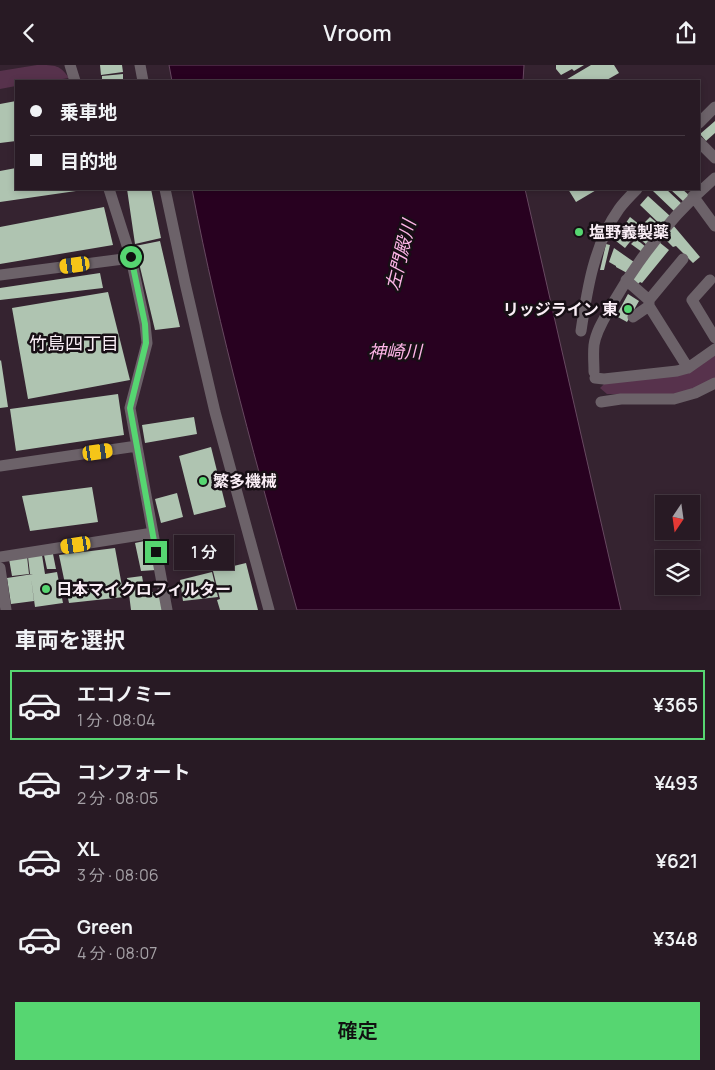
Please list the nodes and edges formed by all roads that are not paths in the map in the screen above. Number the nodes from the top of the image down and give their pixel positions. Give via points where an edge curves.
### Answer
1 (70, 65) edge
2 (140, 65) edge
3 (76, 80) edge
4 (144, 80) edge
5 (715, 107) edge
6 (700, 125) edge
7 (700, 142) edge
8 (715, 158) edge
9 (715, 178) edge
10 (109, 190) edge
11 (166, 190) edge
12 (635, 190) edge
13 (685, 190) edge
14 (693, 197) junction
15 (715, 225) edge
16 (131, 257) junction
17 (683, 259) dead end
18 (0, 275) edge
19 (626, 280) junction
20 (710, 280) edge
21 (649, 303) junction
22 (633, 317) dead end
23 (581, 331) dead end
24 (715, 337) edge
25 (715, 349) edge
26 (688, 368) junction
27 (715, 383) edge
28 (601, 402) dead end
29 (137, 446) junction
30 (0, 465) edge
31 (153, 533) junction
32 (0, 557) edge
33 (0, 568) edge
34 (6, 610) edge
35 (167, 610) edge
36 (269, 610) edge

1 - 3 street
2 - 4 street
5 - 6 street
7 - 8 street
9 - 14 street
10 - 16 street
11 - 36 street via 215,412
12 - 23 street via 608,227 587,291
13 - 14 street
14 - 15 street
14 - 19 street via 657,237
16 - 18 street
16 - 29 street via 146,343 130,408
17 - 21 street
19 - 21 street
19 - 26 street via 599,328 594,344 594,375 604,379
20 - 24 street via 692,300
21 - 22 street
21 - 26 street
25 - 26 street
27 - 28 street via 674,399
29 - 30 street
29 - 31 street
31 - 32 street
31 - 35 street
33 - 34 street

